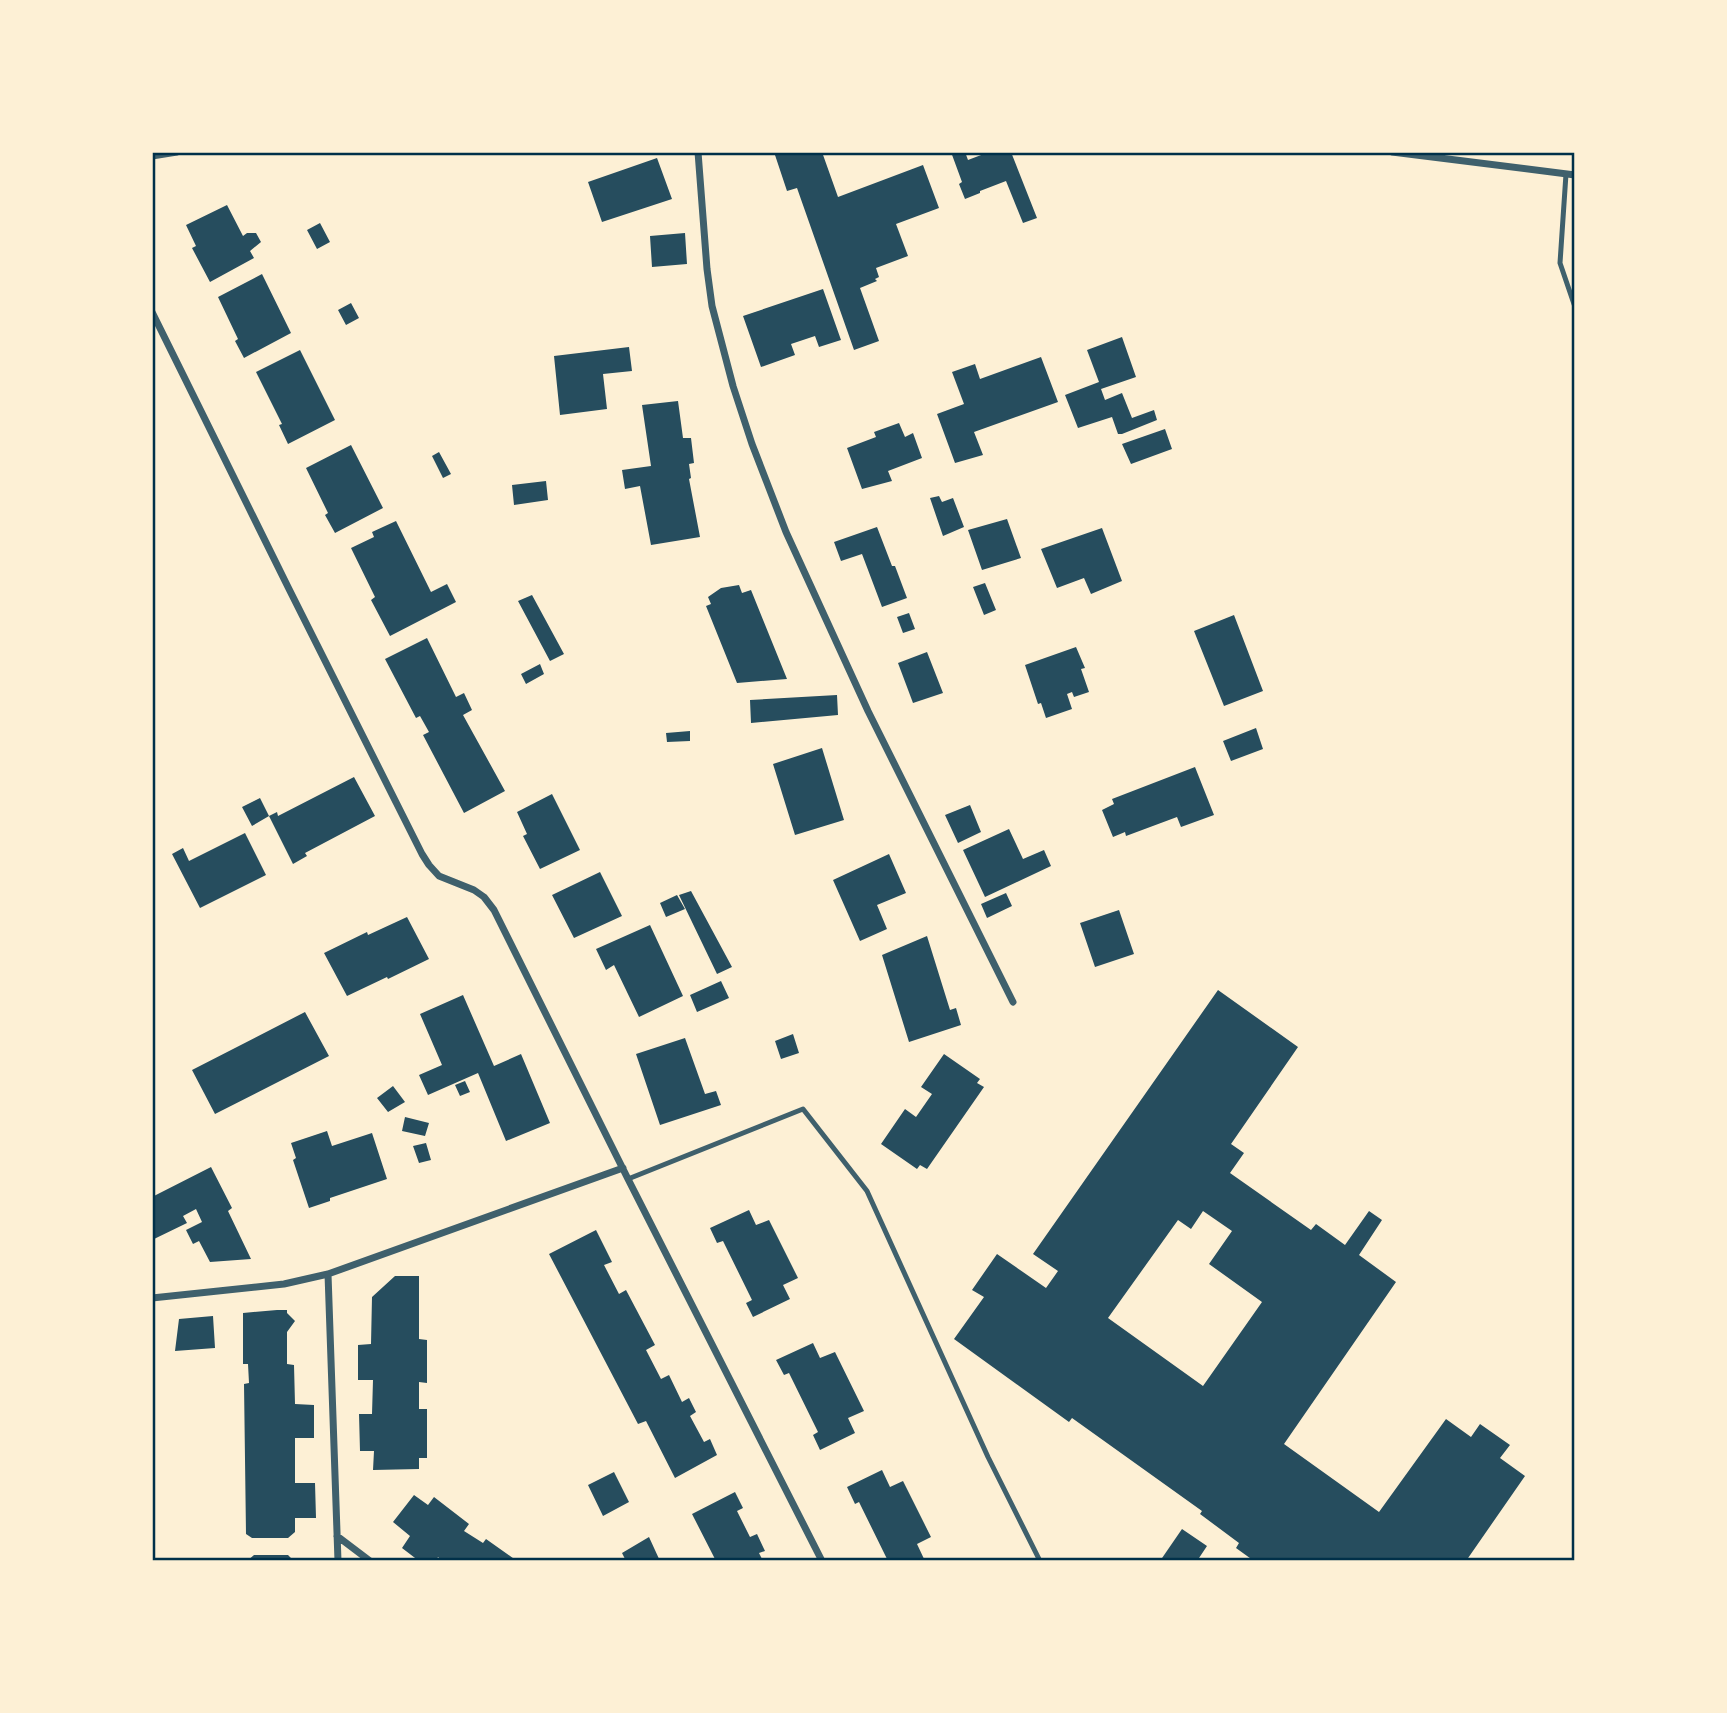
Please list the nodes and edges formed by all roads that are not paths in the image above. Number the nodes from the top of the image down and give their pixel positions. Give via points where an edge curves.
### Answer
1 (177, 152) edge
2 (698, 152) edge
3 (1392, 152) edge
4 (152, 156) edge
5 (1571, 175) edge
6 (1575, 307) edge
7 (152, 312) edge
8 (1013, 1002) dead end
9 (623, 1168) junction
10 (628, 1178) junction
11 (328, 1274) junction
12 (152, 1298) edge
13 (337, 1536) junction
14 (338, 1561) edge
15 (370, 1561) edge
16 (822, 1561) edge
17 (1040, 1561) edge

1 - 4 street
2 - 8 street via 712,306 762,471 868,711
3 - 5 street
5 - 6 lane via 1560,263
7 - 9 street via 422,853 439,876 474,890 494,910
9 - 10 street
9 - 11 street
10 - 16 street
10 - 17 lane via 803,1109 867,1191
11 - 12 street via 284,1284
11 - 13 street
13 - 14 street
13 - 15 street

